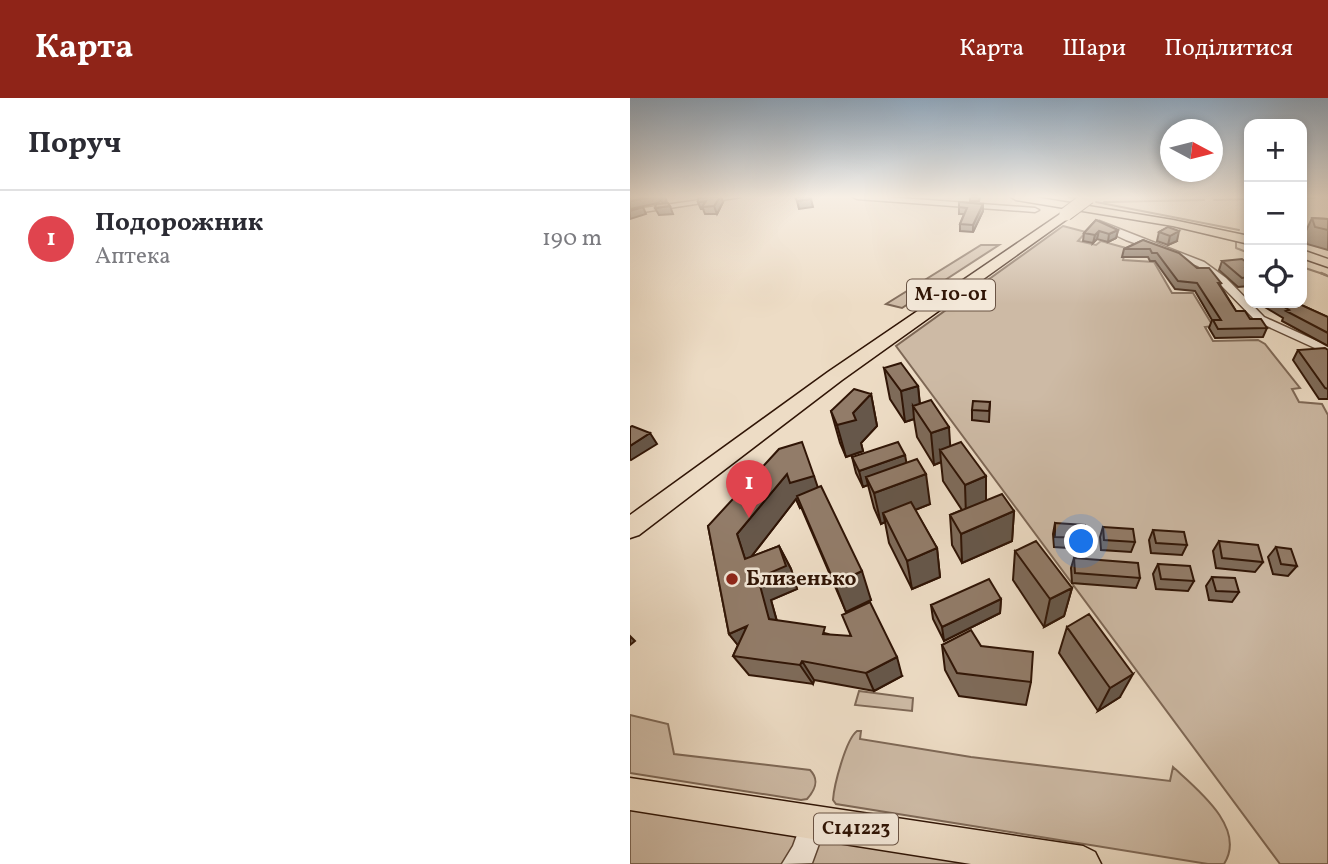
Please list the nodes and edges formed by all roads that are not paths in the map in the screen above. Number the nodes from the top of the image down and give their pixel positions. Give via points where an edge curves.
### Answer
1 (1040, 233) edge
2 (1118, 233) edge
3 (1217, 233) edge
4 (1244, 239) edge
5 (1307, 256) edge
6 (1328, 263) edge
7 (1328, 350) edge
8 (757, 433) junction
9 (630, 515) edge
10 (630, 528) edge
11 (630, 794) edge
12 (814, 822) junction
13 (795, 864) edge
14 (1083, 864) edge

1 - 8 highway, М-10-01, bridge
2 - 7 street via 1201,264 1263,321
3 - 4 main road
5 - 6 main road
8 - 9 highway, М-10-01
8 - 10 highway, М-10-01
11 - 12 main road, С141223
12 - 13 street
12 - 14 main road, С141223

